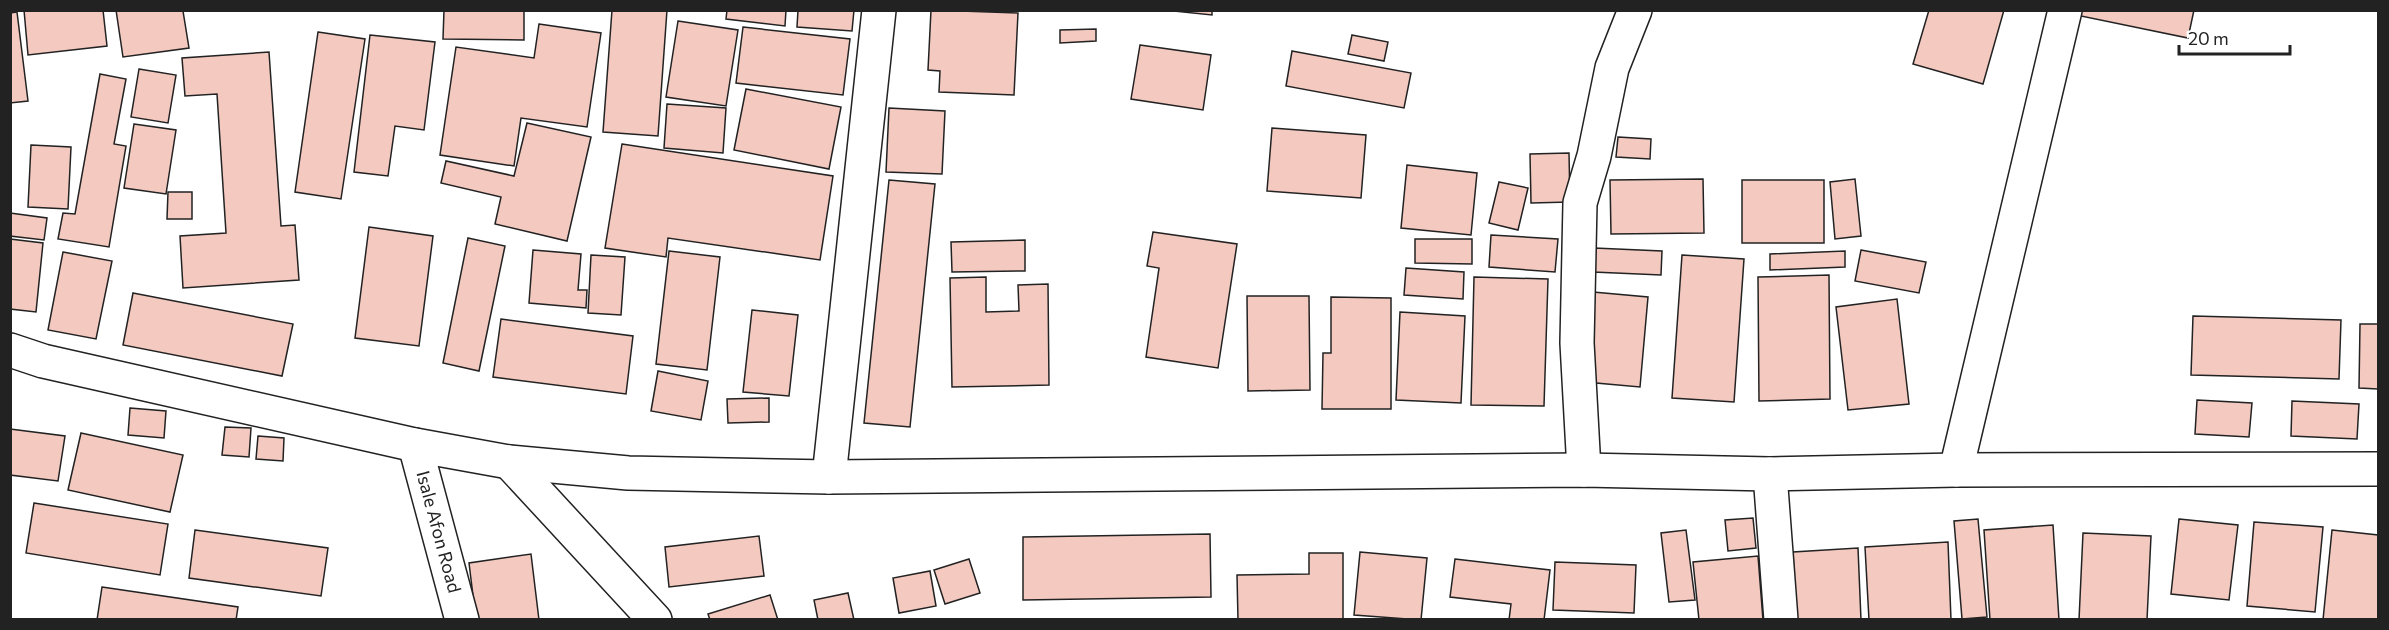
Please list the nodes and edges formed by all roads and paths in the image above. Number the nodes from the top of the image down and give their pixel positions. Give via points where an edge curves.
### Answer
1 (879, 10) edge
2 (1635, 10) edge
3 (2065, 10) edge
4 (10, 350) edge
5 (415, 445) junction
6 (509, 462) junction
7 (2379, 469) edge
8 (1584, 470) junction
9 (1956, 470) junction
10 (1770, 474) junction
11 (829, 477) junction
12 (462, 620) edge
13 (655, 620) edge
14 (1781, 620) edge

1 - 11 street
2 - 8 street via 1611,68 1594,156 1580,202 1577,343
3 - 9 street
4 - 5 street via 43,361
5 - 6 street
5 - 12 street, Isale Afon Road
6 - 11 street via 628,472
6 - 13 street
7 - 9 street
8 - 10 street
8 - 11 street
9 - 10 street
10 - 14 street

